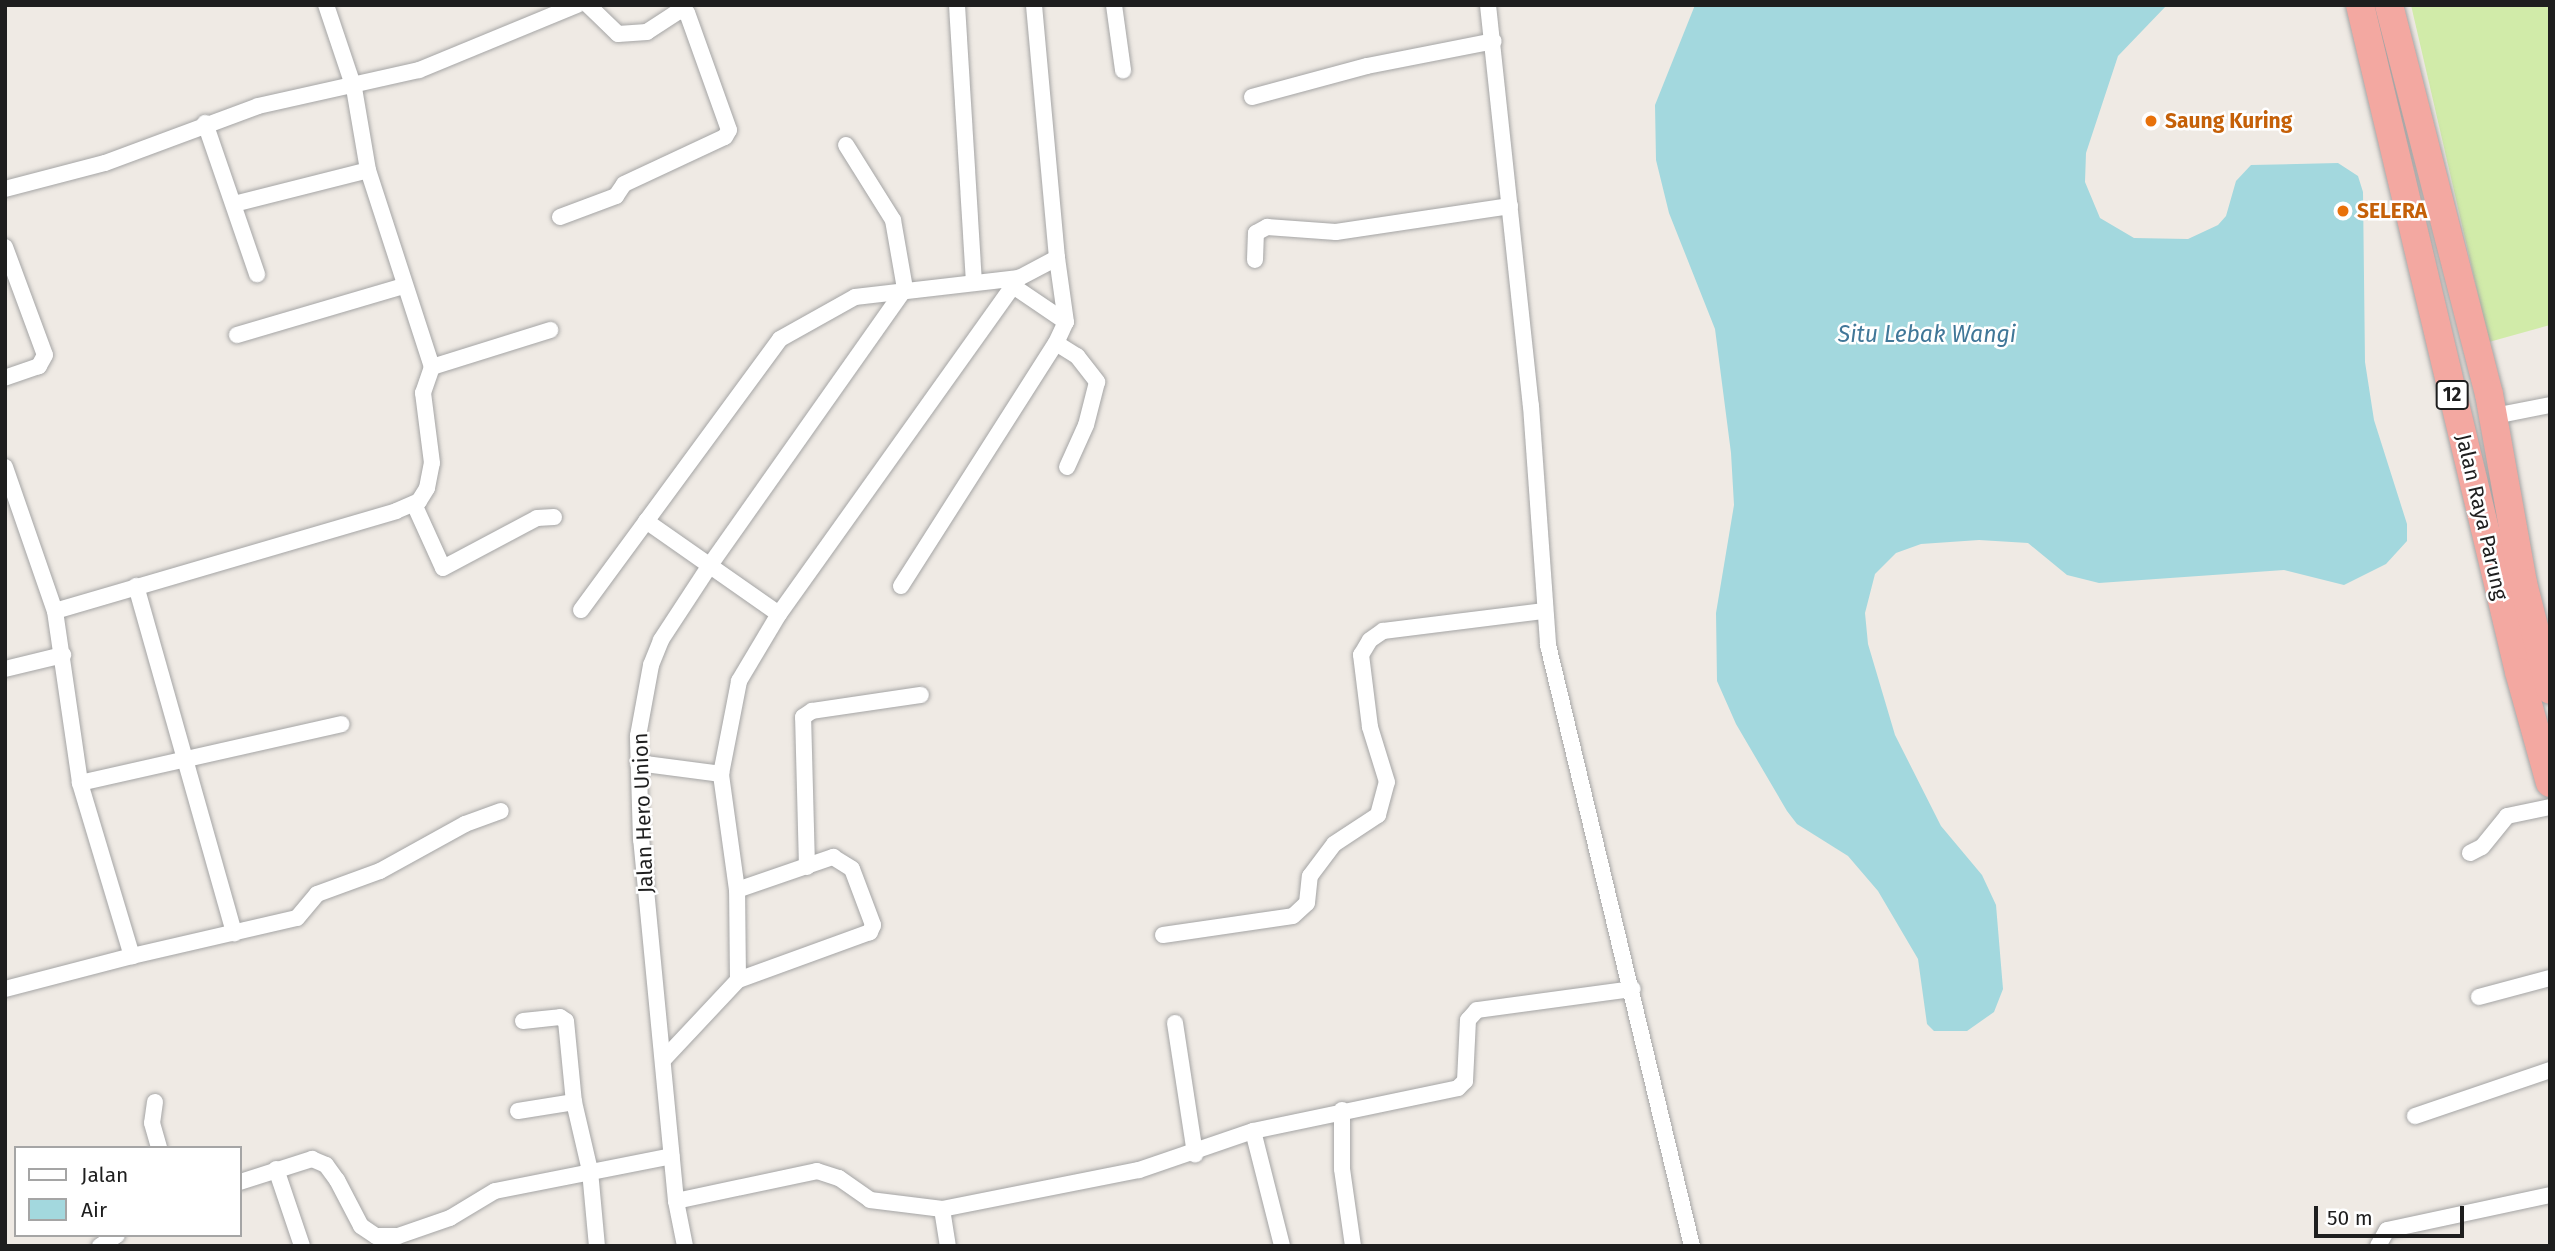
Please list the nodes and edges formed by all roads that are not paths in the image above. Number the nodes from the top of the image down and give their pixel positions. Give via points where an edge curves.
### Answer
1 (326, 5) edge
2 (578, 5) edge
3 (588, 5) edge
4 (957, 5) edge
5 (1034, 5) edge
6 (1114, 5) edge
7 (1488, 5) edge
8 (2360, 5) edge
9 (2389, 5) edge
10 (1494, 41) junction
11 (1123, 70) dead end
12 (354, 88) junction
13 (1252, 97) dead end
14 (205, 123) junction
15 (846, 145) dead end
16 (368, 170) junction
17 (5, 189) edge
18 (233, 204) junction
19 (1510, 206) junction
20 (560, 217) dead end
21 (5, 247) edge
22 (1056, 258) junction
23 (1255, 260) dead end
24 (257, 274) dead end
25 (974, 281) junction
26 (1016, 282) junction
27 (404, 286) junction
28 (905, 289) junction
29 (1066, 322) junction
30 (550, 330) dead end
31 (237, 335) dead end
32 (1056, 343) junction
33 (432, 367) junction
34 (5, 378) edge
35 (2550, 405) edge
36 (2494, 416) junction
37 (5, 467) edge
38 (1067, 467) dead end
39 (414, 504) junction
40 (554, 517) dead end
41 (646, 521) junction
42 (710, 565) junction
43 (136, 586) junction
44 (901, 586) dead end
45 (581, 610) dead end
46 (55, 611) junction
47 (1543, 611) junction
48 (779, 614) junction
49 (62, 655) junction
50 (5, 669) edge
51 (2550, 690) edge
52 (921, 695) dead end
53 (341, 724) dead end
54 (2543, 737) edge
55 (187, 759) junction
56 (638, 763) junction
57 (721, 774) junction
58 (79, 783) junction
59 (2550, 783) edge
60 (2550, 807) edge
61 (501, 811) dead end
62 (2470, 853) dead end
63 (807, 867) junction
64 (737, 890) junction
65 (234, 933) junction
66 (1163, 934) dead end
67 (132, 956) junction
68 (2550, 978) edge
69 (738, 980) junction
70 (5, 989) edge
71 (1633, 989) junction
72 (2479, 997) dead end
73 (523, 1021) dead end
74 (1175, 1023) dead end
75 (663, 1060) junction
76 (2550, 1070) edge
77 (155, 1102) dead end
78 (574, 1102) junction
79 (1342, 1110) junction
80 (519, 1111) dead end
81 (2415, 1116) dead end
82 (1253, 1131) junction
83 (158, 1146) edge
84 (1195, 1154) junction
85 (672, 1156) junction
86 (276, 1168) junction
87 (590, 1171) junction
88 (242, 1181) edge
89 (2550, 1195) edge
90 (676, 1201) junction
91 (942, 1209) junction
92 (302, 1246) edge
93 (597, 1246) edge
94 (685, 1246) edge
95 (948, 1246) edge
96 (1282, 1246) edge
97 (1353, 1246) edge
98 (1692, 1246) edge
99 (2378, 1246) edge

1 - 12 street
2 - 12 street via 471,52
3 - 20 street via 618,34 634,36 665,24 679,11 687,13 729,130 725,137 624,184 616,196
4 - 25 street
5 - 22 street
6 - 11 street
7 - 10 street
8 - 54 highway, Jalan Raya Parung / 12
9 - 36 highway, Jalan Raya Parung / 12
10 - 13 street via 1367,66
10 - 19 street
12 - 14 street via 287,99
12 - 16 street
14 - 17 street via 105,163
14 - 18 street
15 - 28 street via 893,219
16 - 18 street
16 - 27 street
18 - 24 street
19 - 23 street via 1336,232 1267,227 1256,233
19 - 47 street via 1531,406
21 - 34 street via 45,355 40,366
22 - 26 street
22 - 29 street
25 - 26 street
25 - 28 street
26 - 29 street
26 - 48 street
27 - 31 street
27 - 33 street
28 - 41 street via 855,297 780,339
28 - 42 street, Jalan Hero Union
29 - 32 street
30 - 33 street
32 - 38 street via 1077,356 1097,383 1086,425
32 - 44 street
33 - 39 street via 423,405 431,477
35 - 36 street
36 - 51 highway, Jalan Raya Parung / 12 via 2523,583
37 - 46 street
39 - 40 street via 443,568 537,518
39 - 43 street
41 - 42 street
41 - 45 street
42 - 48 street
42 - 56 street, Jalan Hero Union via 661,640 651,665 639,725
43 - 46 street
43 - 55 street
46 - 49 street
47 - 66 street via 1383,631 1370,640 1361,655 1370,727 1387,782 1377,815 1334,844 1310,876 1307,903 1293,916
47 - 71 street
48 - 57 street via 739,681
49 - 50 street
49 - 58 street
52 - 63 street via 812,711 803,717
53 - 55 street
54 - 59 highway, Jalan Raya Parung / 12
55 - 58 street
55 - 65 street
56 - 57 street
56 - 75 street, Jalan Hero Union
57 - 64 street
58 - 67 street
60 - 62 street via 2507,816 2482,847
61 - 65 street via 465,824 380,871 317,894 298,918
63 - 64 street
63 - 69 street via 833,857 852,869 873,925 870,932
64 - 69 street
65 - 67 street
67 - 70 street
68 - 72 street
69 - 75 street
71 - 79 street via 1477,1010 1468,1020 1465,1081 1458,1088
71 - 98 street
73 - 78 street via 564,1018
74 - 84 street
75 - 85 street, Jalan Hero Union
76 - 81 street
77 - 83 street via 152,1123
78 - 80 street
78 - 87 street
79 - 82 street
79 - 97 street via 1342,1169
82 - 84 street
82 - 96 street
84 - 91 street via 1139,1170
85 - 87 street
85 - 90 street, Jalan Hero Union
86 - 87 street via 312,1159 326,1165 361,1226 376,1236 398,1236 450,1218 495,1191
86 - 88 street
86 - 92 street
87 - 93 street
89 - 99 street via 2387,1230
90 - 91 street via 817,1171 839,1178 870,1200
90 - 94 street, Jalan Hero Union
91 - 95 street

